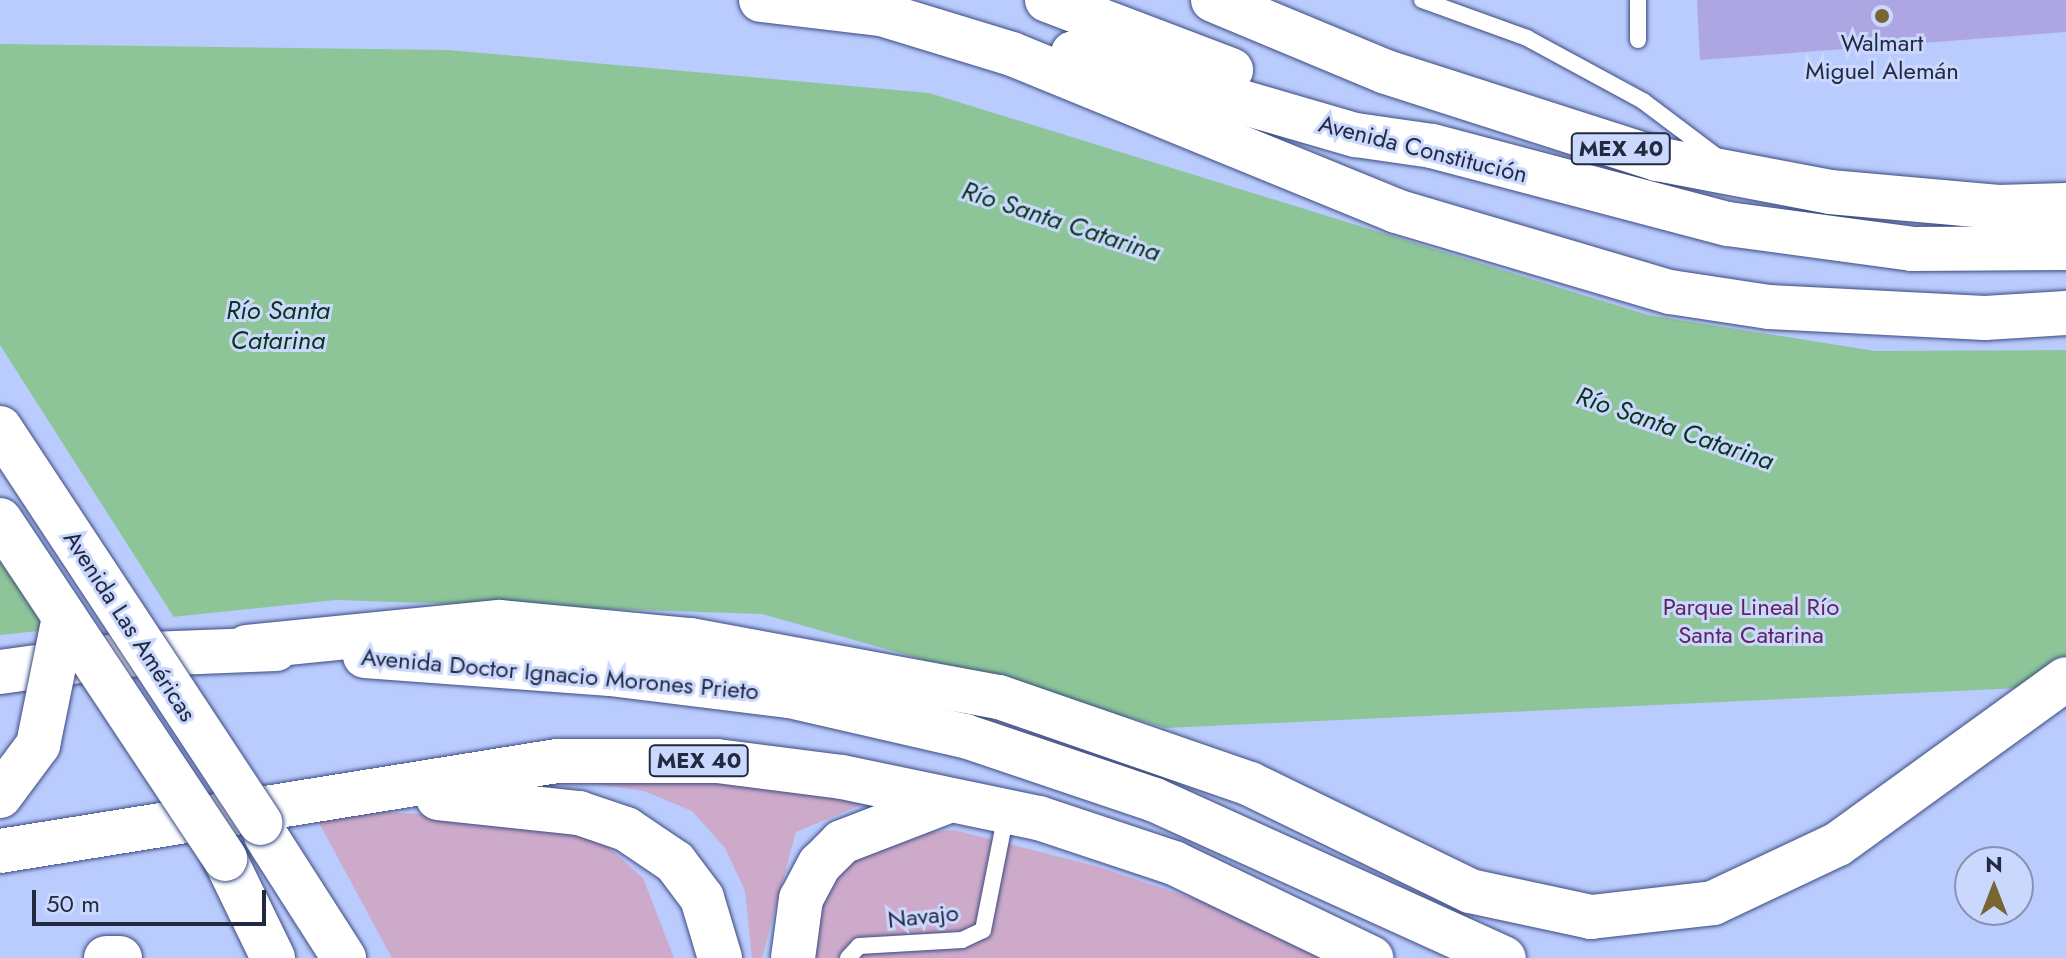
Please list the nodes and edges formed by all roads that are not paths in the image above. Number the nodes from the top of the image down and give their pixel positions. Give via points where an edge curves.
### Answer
1 (761, 0) edge
2 (1047, 0) edge
3 (1213, 0) edge
4 (1422, 0) edge
5 (1638, 0) edge
6 (881, 14) junction
7 (1638, 40) dead end
8 (1432, 146) junction
9 (1746, 178) junction
10 (2061, 204) edge
11 (2066, 248) edge
12 (2066, 313) edge
13 (0, 428) edge
14 (0, 520) edge
15 (64, 617) junction
16 (247, 647) junction
17 (0, 672) edge
18 (2066, 679) edge
19 (328, 794) junction
20 (0, 796) edge
21 (948, 801) junction
22 (1006, 813) junction
23 (263, 830) junction
24 (0, 851) edge
25 (106, 958) edge
26 (120, 958) edge
27 (273, 958) edge
28 (316, 958) edge
29 (344, 958) edge
30 (720, 958) edge
31 (793, 958) edge
32 (848, 958) edge
33 (1371, 958) edge
34 (1504, 958) edge

1 - 6 main road, Avenida Constitución
2 - 8 main road
3 - 9 main road, MEX 40 via 1386,72 1569,135
4 - 9 lane via 1527,38 1643,101
5 - 7 lane
6 - 8 main road, Avenida Constitución via 1110,61 1356,135
6 - 12 main road, Avenida Constitución via 1012,54 1396,211 1578,269 1769,307 1985,318
8 - 11 main road, Avenida Constitución via 1728,224 1912,249
9 - 10 main road, MEX 40 via 1914,202
13 - 23 main road, Avenida Las Américas, bridge
14 - 15 main road, Avenida Las Américas, bridge
15 - 20 main road, bridge via 38,745
15 - 27 main road, Avenida Las Américas, bridge via 225,859
16 - 17 main road, Avenida Doctor Ignacio Morones Prieto
16 - 18 main road via 499,622 690,640 999,697 1250,784 1470,891 1591,917 1713,903 1838,844
16 - 34 main road, Avenida Doctor Ignacio Morones Prieto via 730,688 965,736 1155,800
19 - 21 main road, MEX 40 via 557,761 717,761 842,777
19 - 24 main road, MEX 40
19 - 30 main road via 488,800 579,813 626,829 675,862 702,898
21 - 22 main road, MEX 40
21 - 31 main road via 842,842 820,864 801,899
22 - 32 lane, Navajo via 983,930 962,940 859,946
22 - 33 main road, MEX 40 via 1174,863
23 - 28 main road
23 - 29 main road
25 - 26 main road

